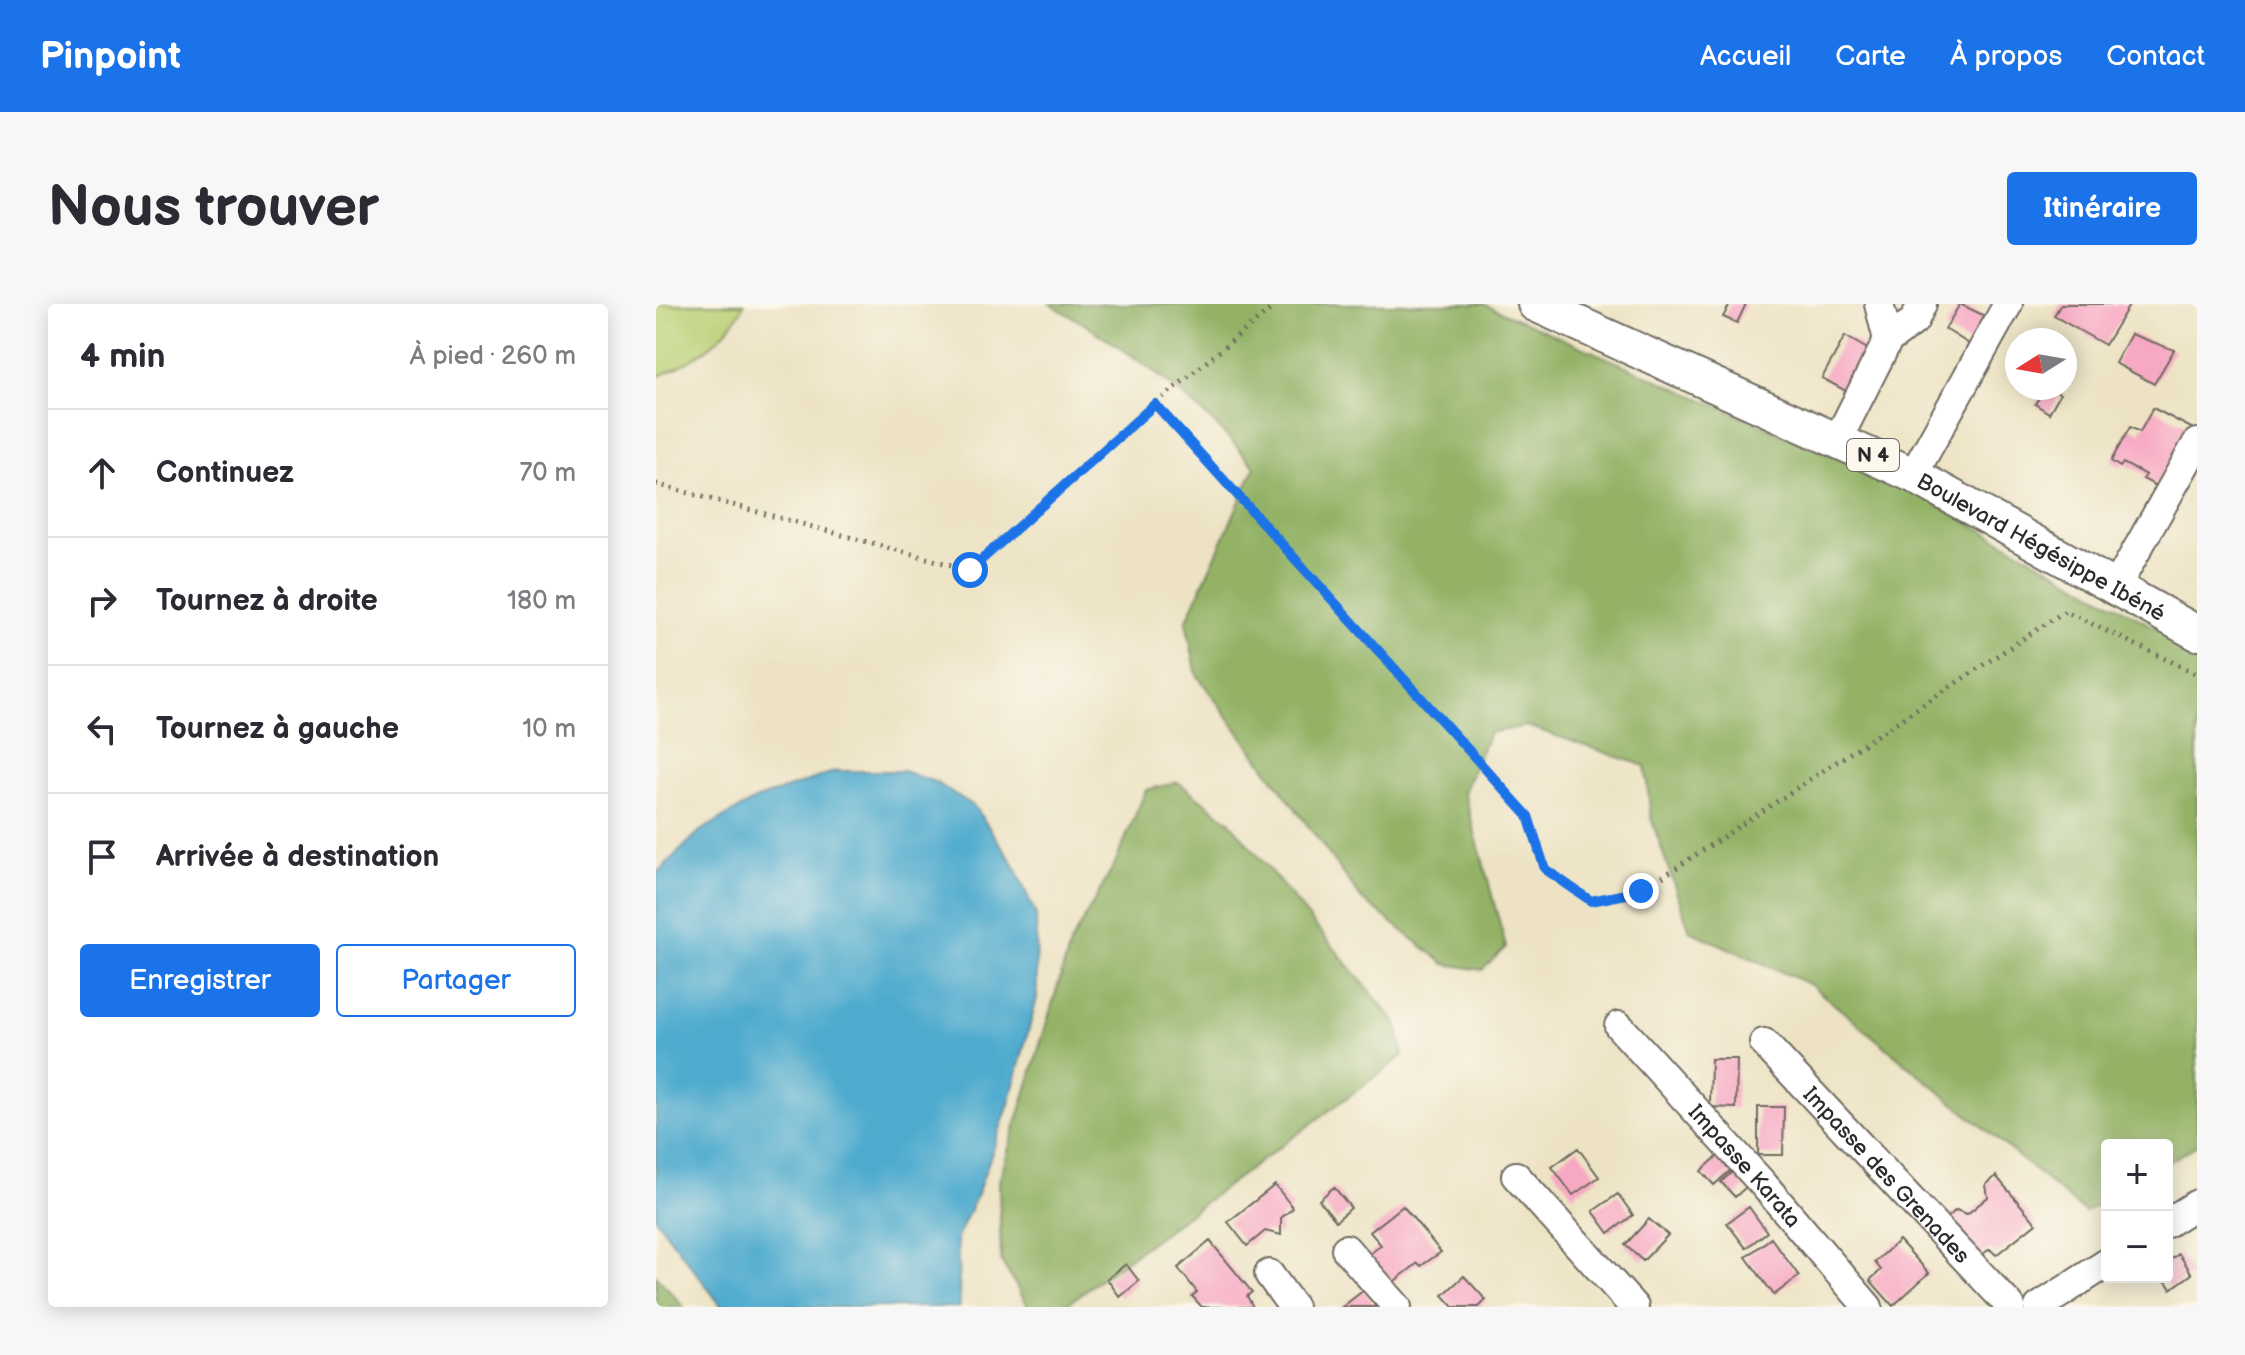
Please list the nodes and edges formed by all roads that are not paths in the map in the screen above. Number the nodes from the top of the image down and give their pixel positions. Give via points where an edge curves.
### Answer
1 (1535, 304) edge
2 (1879, 304) edge
3 (1922, 304) edge
4 (2008, 304) edge
5 (1888, 340) junction
6 (1838, 439) junction
7 (2197, 443) edge
8 (1913, 475) junction
9 (2116, 587) junction
10 (2197, 633) edge
11 (1619, 1026) dead end
12 (1764, 1043) dead end
13 (1516, 1176) dead end
14 (2197, 1204) edge
15 (2173, 1219) edge
16 (1346, 1249) dead end
17 (2101, 1267) edge
18 (1269, 1274) dead end
19 (1293, 1307) edge
20 (1397, 1307) edge
21 (1634, 1307) edge
22 (1868, 1307) edge
23 (2011, 1307) edge
24 (2039, 1307) edge

1 - 6 main road, Boulevard Hégésippe Ibéné / N 4
2 - 5 street
3 - 5 street via 1914,321
4 - 8 street
5 - 6 street
6 - 8 main road, Boulevard Hégésippe Ibéné / N 4
7 - 9 street
8 - 9 main road, Boulevard Hégésippe Ibéné / N 4
9 - 10 main road, Boulevard Hégésippe Ibéné / N 4
11 - 22 street, Impasse Karata
12 - 23 street, Impasse des Grenades
13 - 21 street
14 - 15 street
16 - 20 street
17 - 24 street
18 - 19 street

